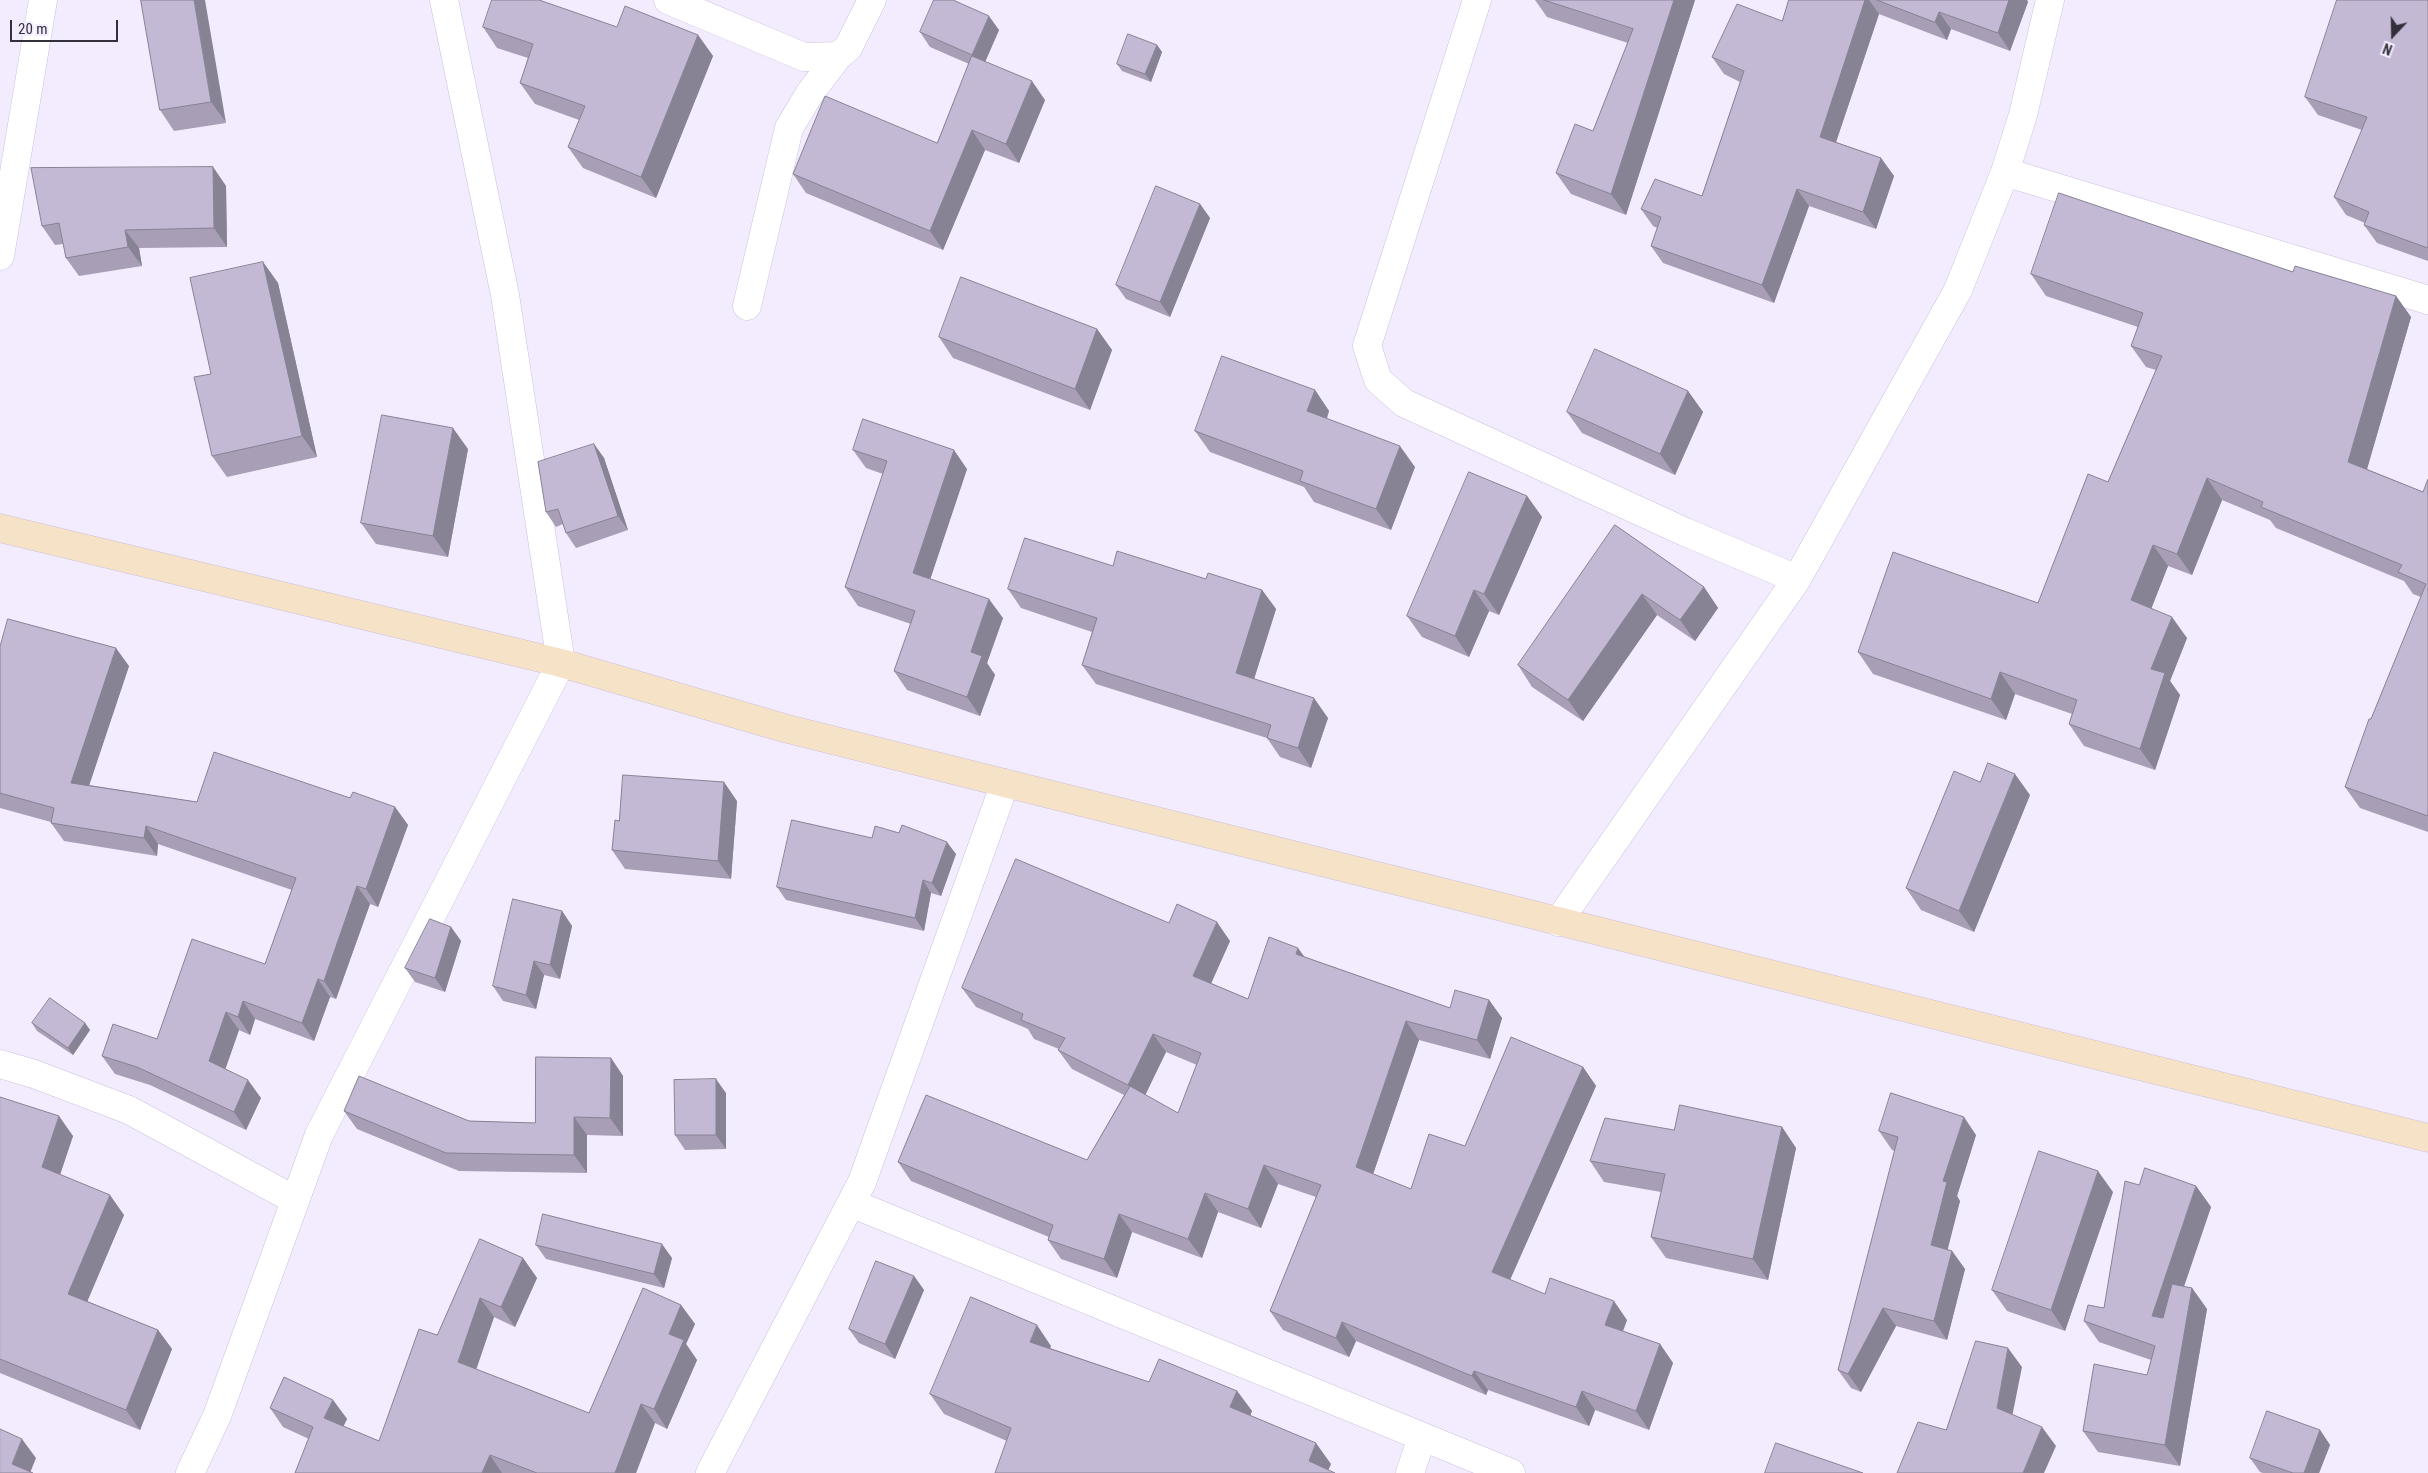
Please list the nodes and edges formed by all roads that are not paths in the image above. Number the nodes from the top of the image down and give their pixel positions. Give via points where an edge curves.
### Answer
1 (43, 0) edge
2 (444, 0) edge
3 (668, 0) edge
4 (872, 0) edge
5 (1477, 0) edge
6 (2050, 0) edge
7 (838, 56) junction
8 (2004, 172) junction
9 (0, 256) edge
10 (2428, 300) edge
11 (747, 306) dead end
12 (0, 528) edge
13 (1797, 579) junction
14 (561, 663) junction
15 (1005, 783) junction
16 (1558, 922) junction
17 (0, 1064) edge
18 (2428, 1138) edge
19 (295, 1200) junction
20 (851, 1203) junction
21 (1422, 1437) junction
22 (190, 1473) edge
23 (710, 1473) edge
24 (1410, 1473) edge
25 (1511, 1473) edge

1 - 9 street
2 - 14 street via 505,295
3 - 7 street via 804,57
4 - 7 street via 848,48
5 - 13 street via 1367,346 1378,380 1404,403 1685,532
6 - 8 street via 2023,115
7 - 11 street via 789,128
8 - 10 street
8 - 13 street via 1958,290
12 - 14 main road
13 - 16 street
14 - 15 main road via 784,728
14 - 19 street via 319,1136
15 - 16 main road
15 - 20 street via 862,1182
16 - 18 main road
17 - 19 street via 128,1110
19 - 22 street via 217,1416
20 - 21 street
20 - 23 street
21 - 24 street
21 - 25 street

